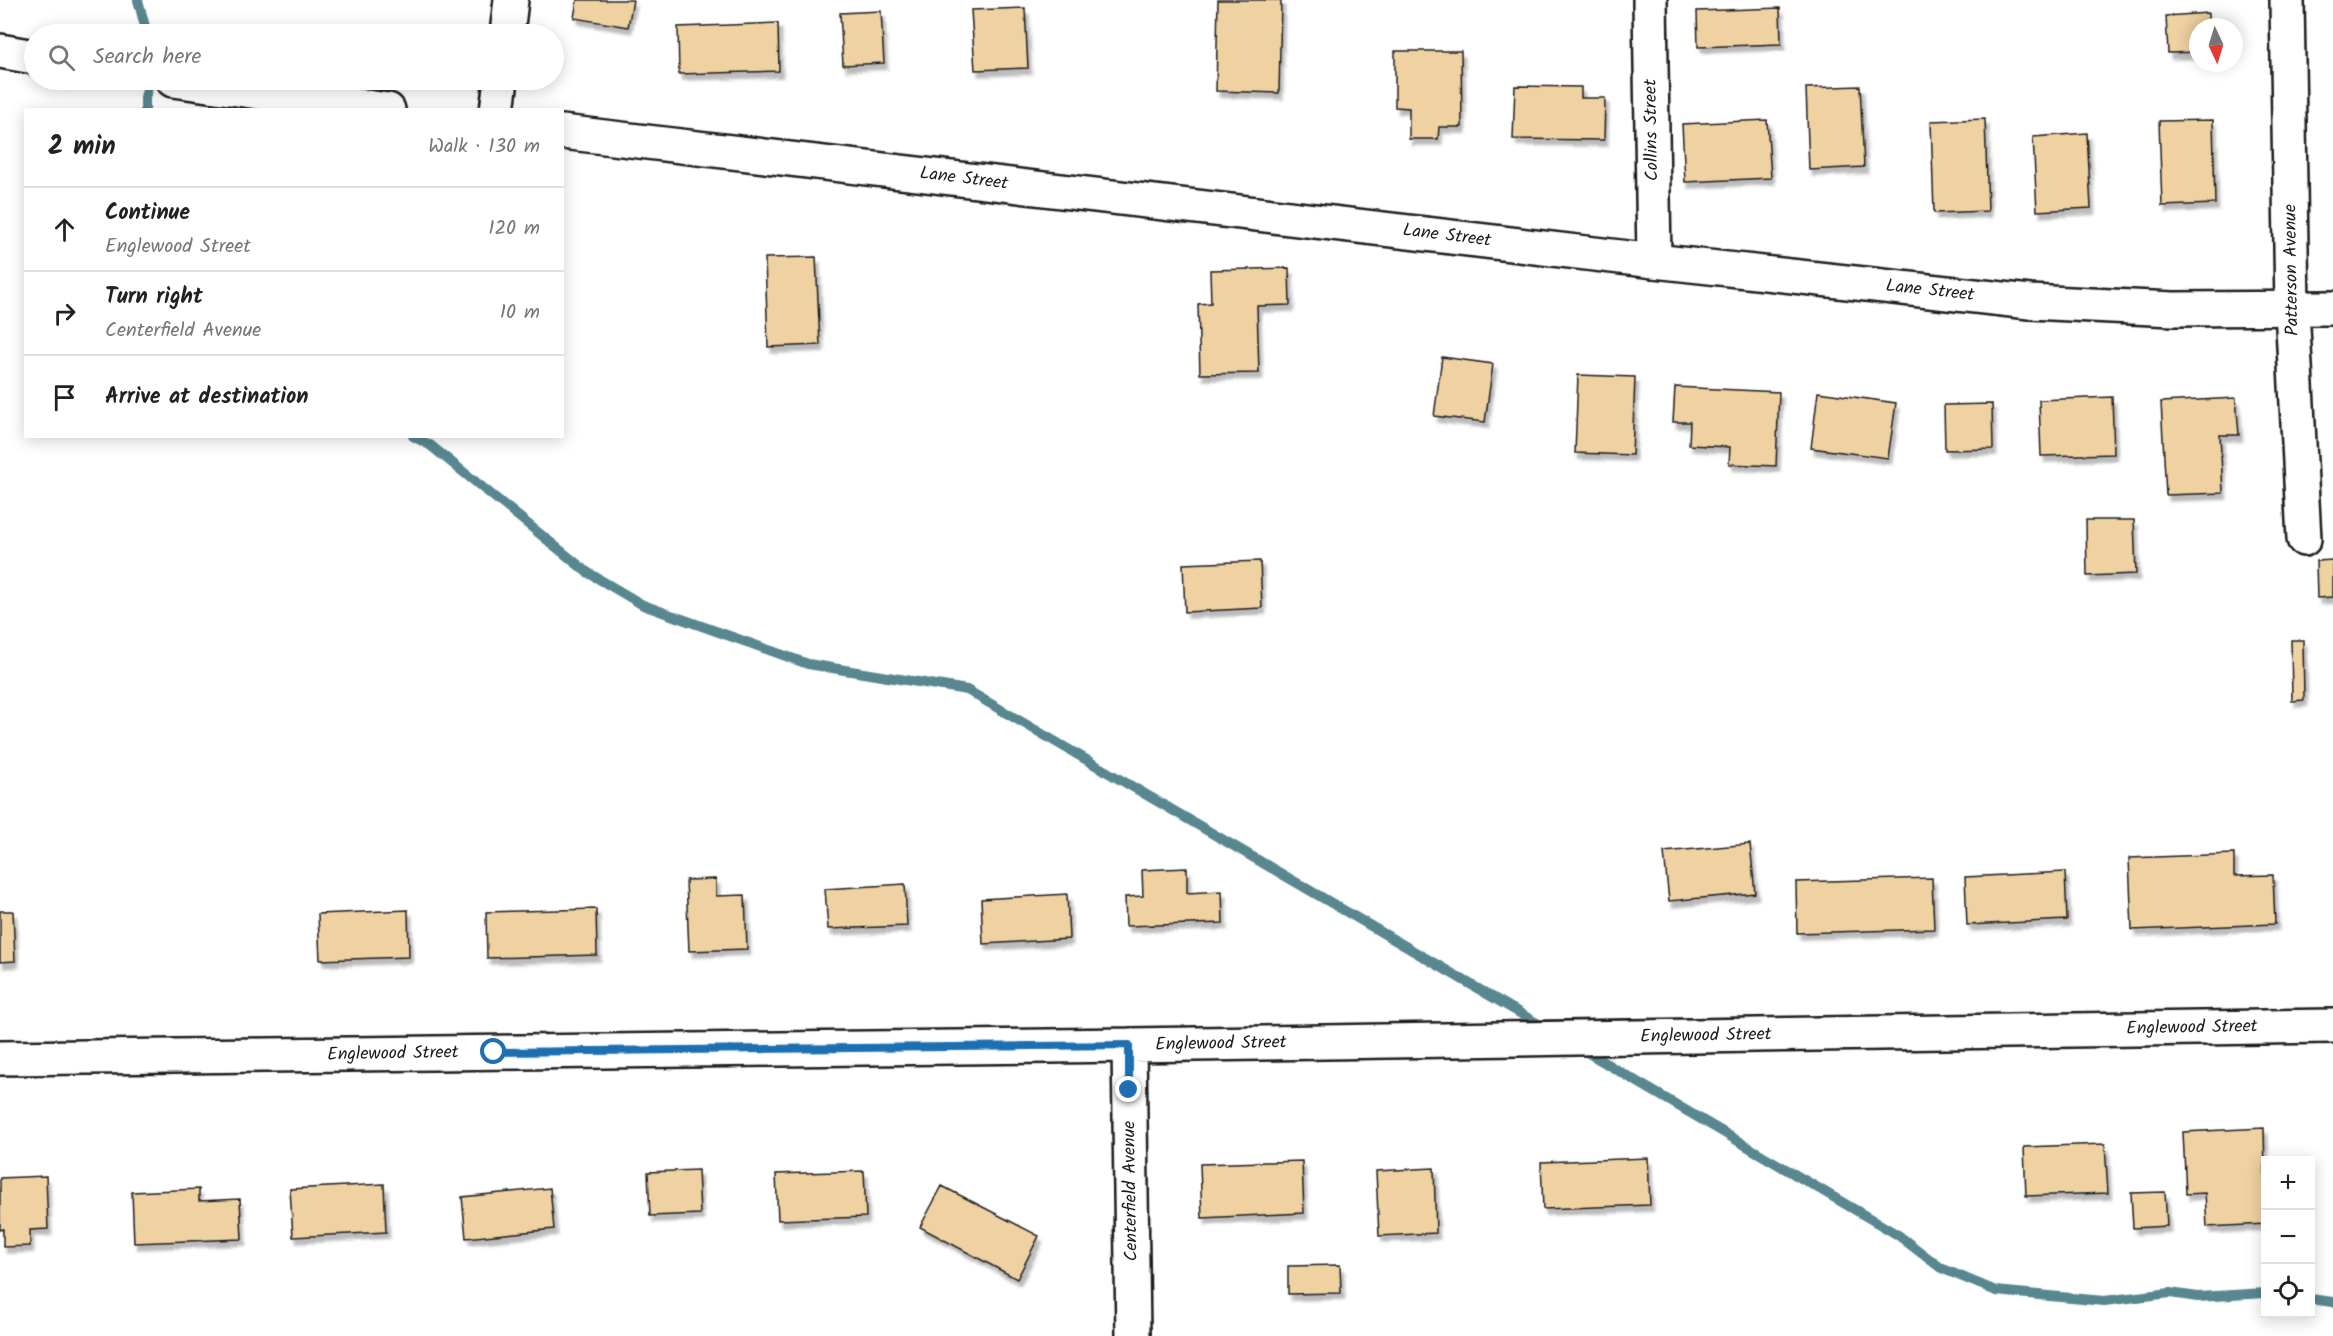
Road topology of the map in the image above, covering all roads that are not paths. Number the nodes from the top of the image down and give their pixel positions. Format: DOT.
graph roads {
  1 [pos="512,0"];
  2 [pos="1650,0"];
  3 [pos="2287,0"];
  4 [pos="508,24"];
  5 [pos="0,51"];
  6 [pos="24,55"];
  7 [pos="245,90"];
  8 [pos="500,90"];
  9 [pos="374,108"];
  10 [pos="497,108"];
  11 [pos="564,132"];
  12 [pos="1654,261"];
  13 [pos="2292,308"];
  14 [pos="2333,308"];
  15 [pos="2304,539"];
  16 [pos="2333,1026"];
  17 [pos="1129,1045"];
  18 [pos="0,1058"];
  19 [pos="1133,1336"];
  1 -- 4 [label="street"];
  2 -- 12 [label="street, Collins Street"];
  3 -- 13 [label="street, Patterson Avenue"];
  5 -- 6 [label="street"];
  7 -- 9 [label="street"];
  8 -- 10 [label="street"];
  11 -- 12 [label="street, Lane Street"];
  12 -- 13 [label="street, Lane Street"];
  13 -- 14 [label="street, Lane Street"];
  13 -- 15 [label="street, Patterson Avenue"];
  16 -- 17 [label="street, Englewood Street"];
  17 -- 18 [label="street, Englewood Street"];
  17 -- 19 [label="street, Centerfield Avenue"];
}
